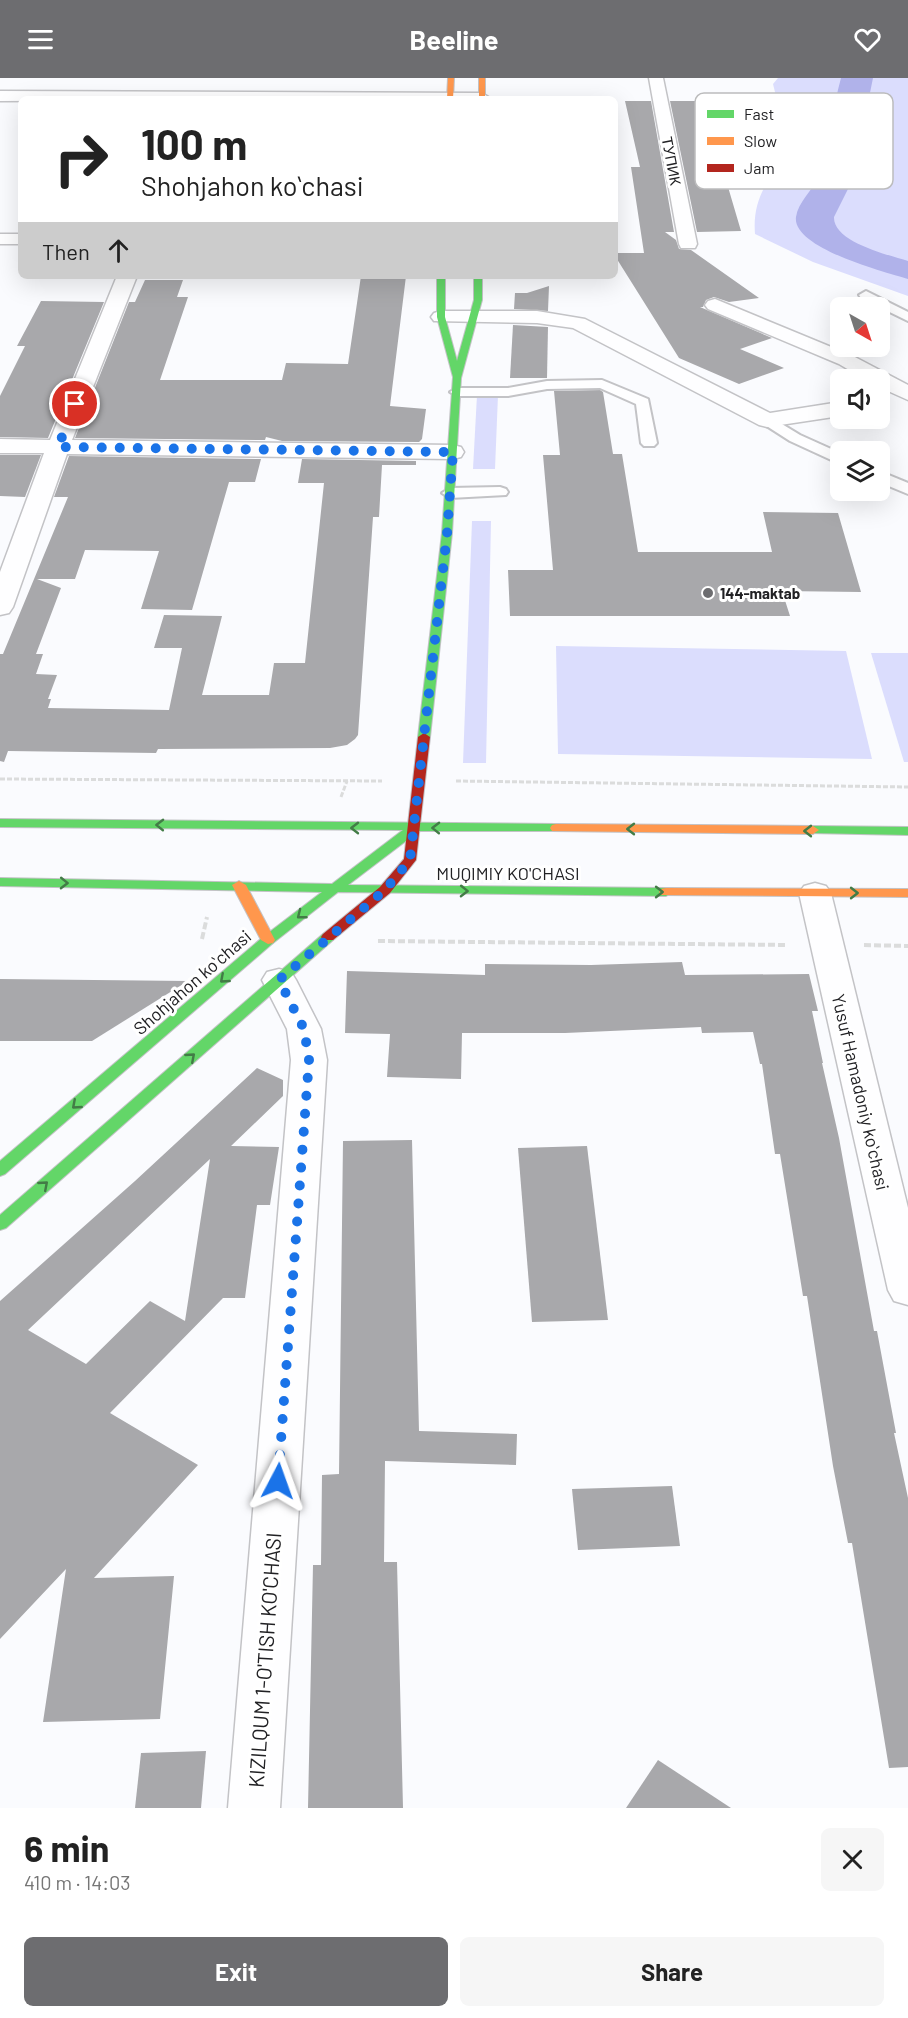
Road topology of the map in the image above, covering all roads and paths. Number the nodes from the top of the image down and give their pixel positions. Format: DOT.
graph roads {
  1 [pos="206,78"];
  2 [pos="452,78"];
  3 [pos="482,78"];
  4 [pos="656,78"];
  5 [pos="0,96"];
  6 [pos="18,96"];
  7 [pos="200,96"];
  8 [pos="450,96"];
  9 [pos="482,96"];
  10 [pos="0,239"];
  11 [pos="18,239"];
  12 [pos="688,244"];
  13 [pos="126,279"];
  14 [pos="441,279"];
  15 [pos="478,279"];
  16 [pos="866,295"];
  17 [pos="715,305"];
  18 [pos="441,317"];
  19 [pos="908,317"];
  20 [pos="473,318"];
  21 [pos="457,385"];
  22 [pos="908,394"];
  23 [pos="908,399"];
  24 [pos="890,401"];
  25 [pos="830,411"];
  26 [pos="767,420"];
  27 [pos="649,443"];
  28 [pos="0,446"];
  29 [pos="58,447"];
  30 [pos="453,452"];
  31 [pos="830,454"];
  32 [pos="890,481"];
  33 [pos="908,489"];
  34 [pos="500,492"];
  35 [pos="450,493"];
  36 [pos="0,607"];
  37 [pos="347,781"];
  38 [pos="340,801"];
  39 [pos="0,823"];
  40 [pos="414,828"];
  41 [pos="908,831"];
  42 [pos="410,860"];
  43 [pos="0,882"];
  44 [pos="239,885"];
  45 [pos="335,889"];
  46 [pos="385,890"];
  47 [pos="434,891"];
  48 [pos="815,893"];
  49 [pos="908,893"];
  50 [pos="208,911"];
  51 [pos="202,939"];
  52 [pos="268,940"];
  53 [pos="324,941"];
  54 [pos="827,945"];
  55 [pos="908,946"];
  56 [pos="279,980"];
  57 [pos="0,1170"];
  58 [pos="0,1224"];
  59 [pos="908,1290"];
  60 [pos="254,1808"];
  1 -- 7 [label="street"];
  2 -- 8 [label="main road"];
  3 -- 9 [label="main road"];
  4 -- 12 [label="street, ТУПИК"];
  5 -- 6 [label="street"];
  10 -- 11 [label="street"];
  13 -- 29 [label="street"];
  14 -- 18 [label="main road"];
  15 -- 20 [label="main road"];
  16 -- 19 [label="lane"];
  17 -- 22 [label="street"];
  18 -- 20 [label="street"];
  18 -- 21 [label="main road"];
  20 -- 21 [label="main road"];
  20 -- 26 [label="street"];
  21 -- 27 [label="lane"];
  21 -- 30 [label="main road"];
  23 -- 24 [label="street"];
  25 -- 26 [label="street"];
  26 -- 31 [label="lane"];
  28 -- 29 [label="street"];
  29 -- 30 [label="street"];
  29 -- 36 [label="street"];
  30 -- 35 [label="main road"];
  32 -- 33 [label="lane"];
  34 -- 35 [label="lane"];
  35 -- 40 [label="main road"];
  37 -- 38 [label="path"];
  40 -- 39 [label="main road, one-way"];
  41 -- 40 [label="main road, one-way"];
  40 -- 42 [label="main road"];
  40 -- 45 [label="main road, Shohjahon koʻchasi"];
  42 -- 46 [label="main road"];
  42 -- 47 [label="main road"];
  43 -- 44 [label="main road, MUQIMIY KO'CHASI, one-way"];
  44 -- 45 [label="main road, MUQIMIY KO'CHASI"];
  44 -- 52 [label="main road"];
  45 -- 46 [label="main road, MUQIMIY KO'CHASI"];
  45 -- 52 [label="main road, Shohjahon koʻchasi, one-way"];
  46 -- 47 [label="main road, MUQIMIY KO'CHASI"];
  46 -- 53 [label="main road"];
  47 -- 48 [label="main road, MUQIMIY KO'CHASI, one-way"];
  48 -- 49 [label="main road, MUQIMIY KO'CHASI, one-way"];
  48 -- 54 [label="street, Yusuf Hamadoniy koʻchasi"];
  50 -- 51 [label="path"];
  52 -- 57 [label="main road, Shohjahon koʻchasi, one-way"];
  53 -- 54 [label="path"];
  53 -- 56 [label="main road"];
  54 -- 55 [label="path"];
  54 -- 59 [label="street, Yusuf Hamadoniy koʻchasi"];
  58 -- 56 [label="main road, one-way"];
  56 -- 60 [label="street, KIZILQUM 1-O'TISH KO'CHASI"];
}
